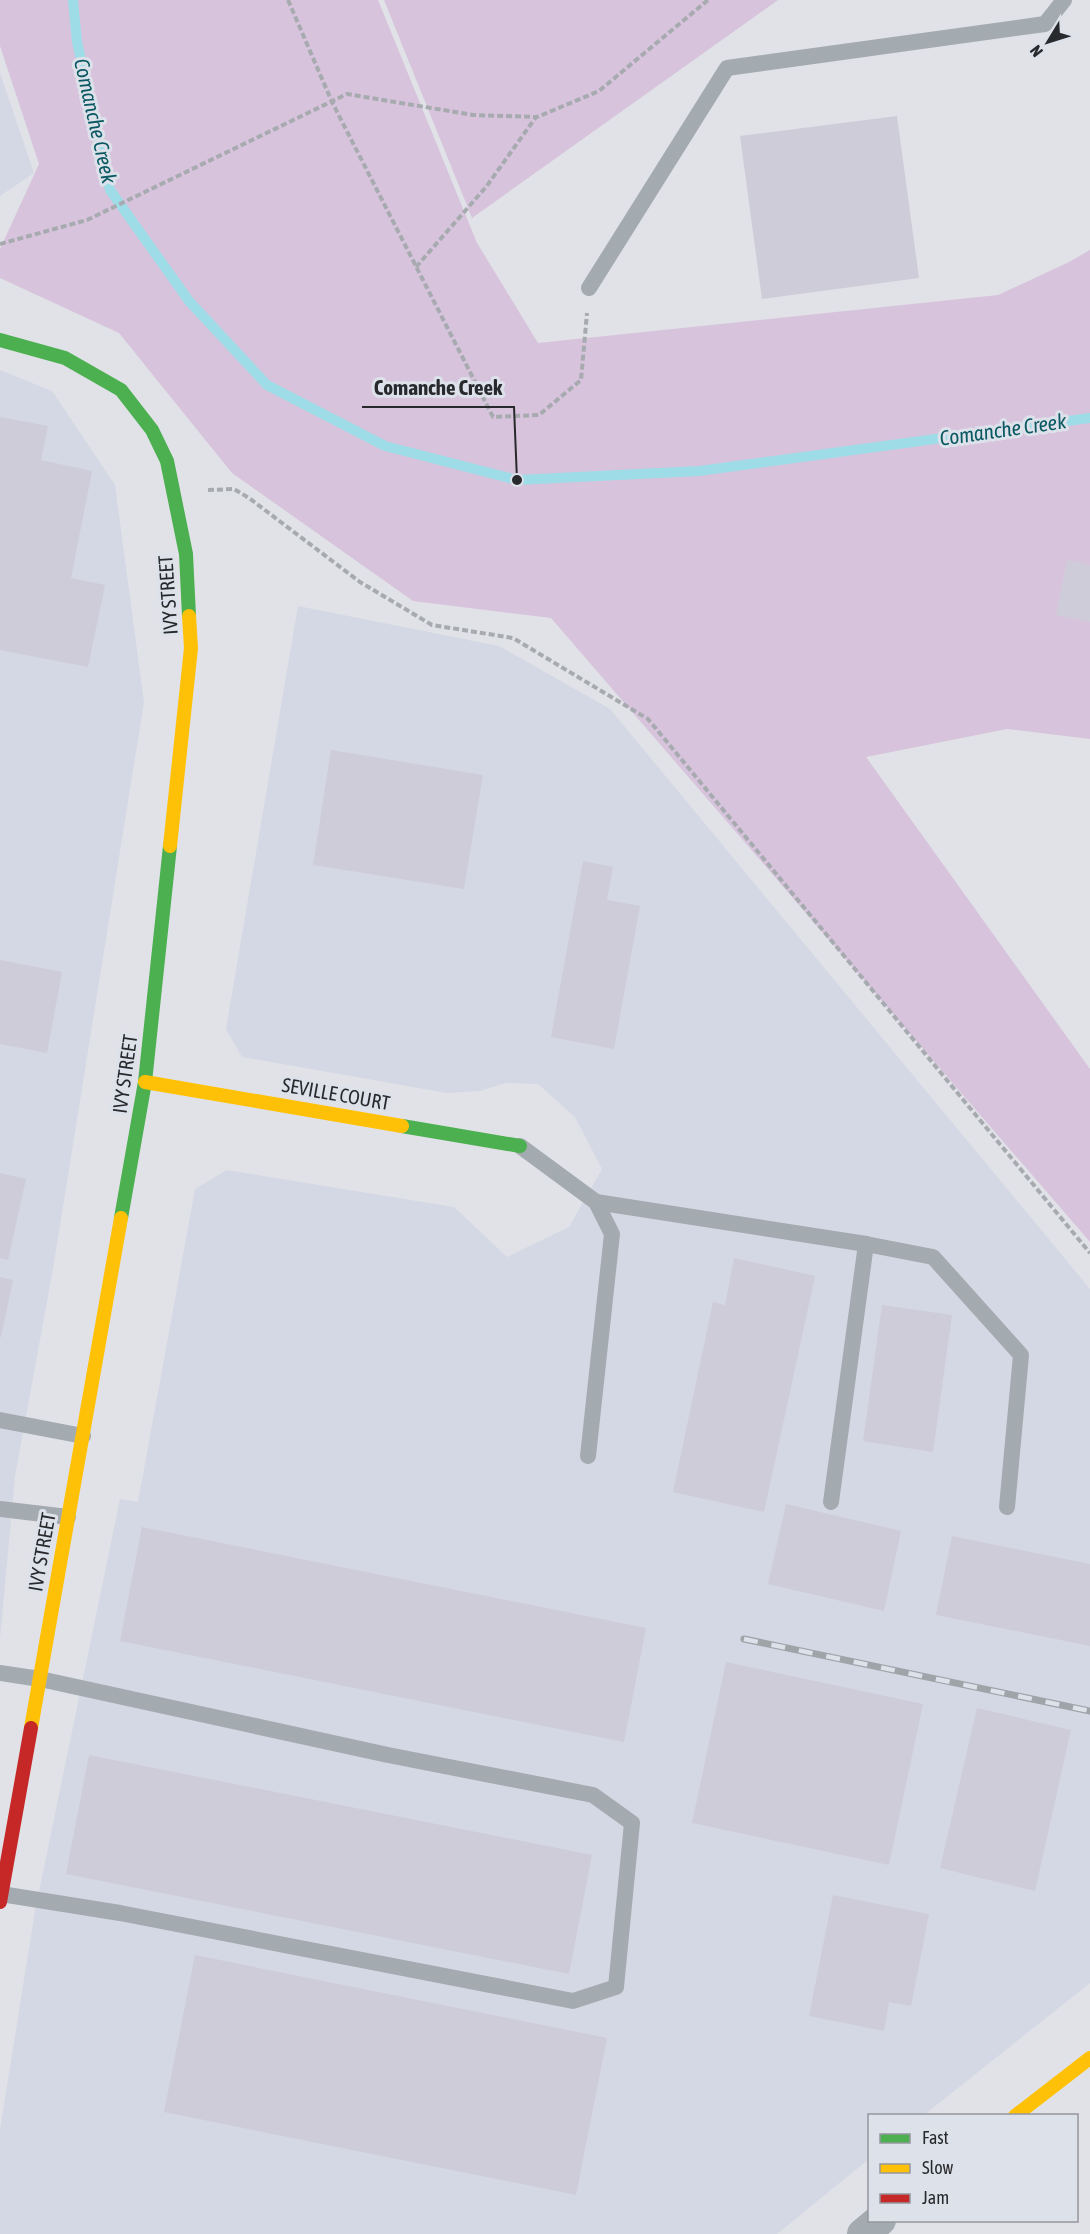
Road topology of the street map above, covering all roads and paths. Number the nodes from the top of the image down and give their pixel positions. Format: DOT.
graph roads {
  1 [pos="288,0"];
  2 [pos="708,0"];
  3 [pos="1064,0"];
  4 [pos="332,102"];
  5 [pos="537,117"];
  6 [pos="0,244"];
  7 [pos="416,267"];
  8 [pos="589,288"];
  9 [pos="0,340"];
  10 [pos="174,497"];
  11 [pos="145,1082"];
  12 [pos="520,1146"];
  13 [pos="596,1202"];
  14 [pos="866,1244"];
  15 [pos="1090,1252"];
  16 [pos="0,1420"];
  17 [pos="83,1436"];
  18 [pos="588,1456"];
  19 [pos="831,1502"];
  20 [pos="1007,1507"];
  21 [pos="0,1509"];
  22 [pos="68,1517"];
  23 [pos="0,1673"];
  24 [pos="40,1679"];
  25 [pos="1,1890"];
  26 [pos="1090,2058"];
  27 [pos="1016,2114"];
  28 [pos="878,2222"];
  29 [pos="863,2234"];
  1 -- 4 [label="path"];
  2 -- 5 [label="path"];
  3 -- 8 [label="lane"];
  4 -- 5 [label="path"];
  4 -- 6 [label="path"];
  4 -- 7 [label="path"];
  5 -- 7 [label="path"];
  7 -- 8 [label="path"];
  9 -- 10 [label="street, IVY STREET"];
  10 -- 11 [label="street, IVY STREET"];
  10 -- 15 [label="path"];
  11 -- 12 [label="street, SEVILLE COURT"];
  11 -- 17 [label="street, IVY STREET"];
  12 -- 13 [label="lane"];
  13 -- 14 [label="lane"];
  13 -- 18 [label="lane"];
  14 -- 19 [label="lane"];
  14 -- 20 [label="lane"];
  16 -- 17 [label="lane"];
  17 -- 22 [label="street, IVY STREET"];
  21 -- 22 [label="lane"];
  22 -- 24 [label="street, IVY STREET"];
  23 -- 24 [label="lane"];
  24 -- 25 [label="street, IVY STREET"];
  24 -- 25 [label="lane"];
  26 -- 27 [label="street"];
  28 -- 29 [label="street"];
}
